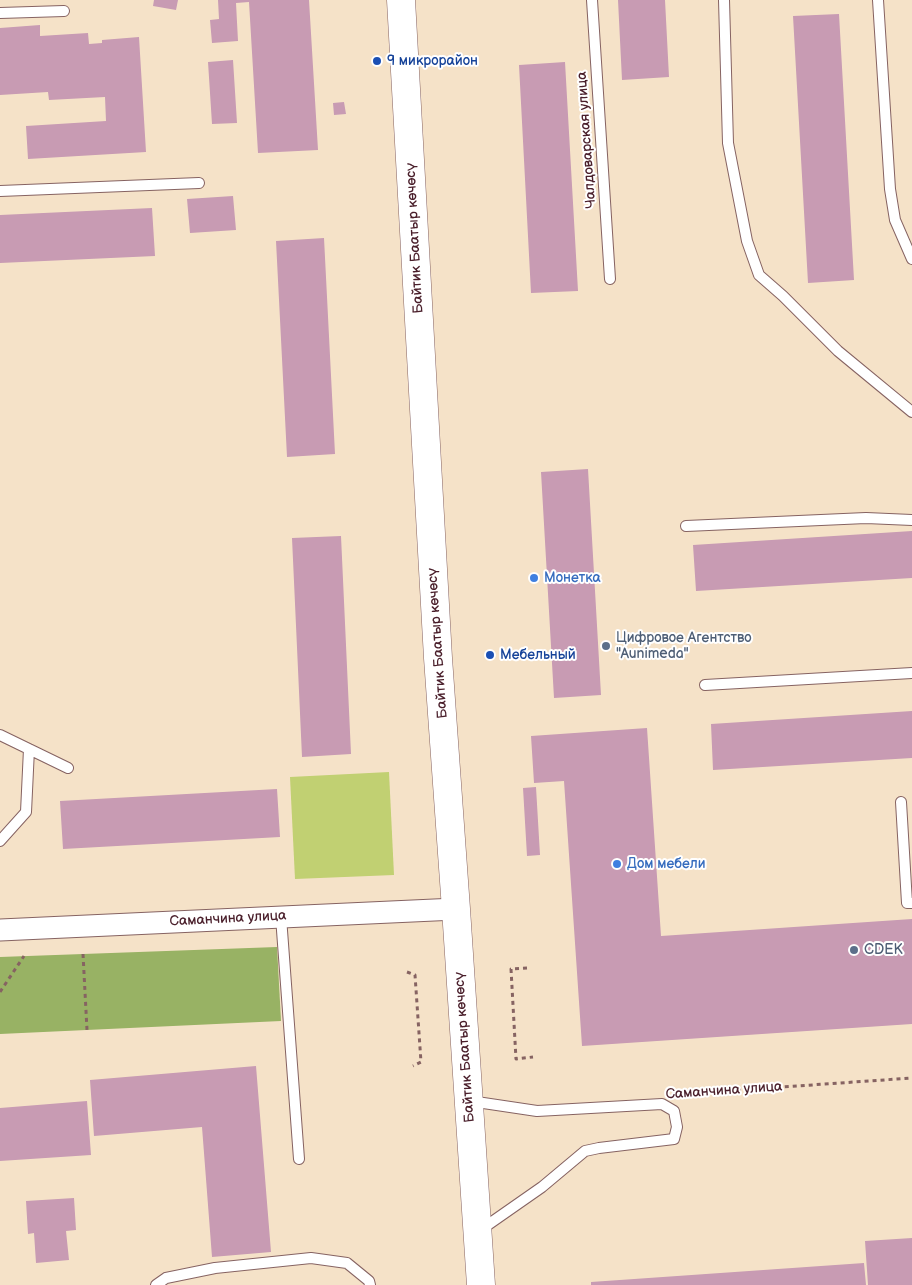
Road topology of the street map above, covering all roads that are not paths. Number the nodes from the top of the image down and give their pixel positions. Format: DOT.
graph roads {
  1 [pos="401,0"];
  2 [pos="592,0"];
  3 [pos="724,0"];
  4 [pos="878,0"];
  5 [pos="64,11"];
  6 [pos="0,13"];
  7 [pos="199,183"];
  8 [pos="0,191"];
  9 [pos="912,259"];
  10 [pos="610,279"];
  11 [pos="912,412"];
  12 [pos="912,520"];
  13 [pos="686,526"];
  14 [pos="912,673"];
  15 [pos="705,685"];
  16 [pos="0,735"];
  17 [pos="29,749"];
  18 [pos="68,768"];
  19 [pos="901,802"];
  20 [pos="0,841"];
  21 [pos="912,903"];
  22 [pos="456,909"];
  23 [pos="281,916"];
  24 [pos="0,930"];
  25 [pos="469,1101"];
  26 [pos="299,1159"];
  27 [pos="477,1232"];
  28 [pos="156,1285"];
  29 [pos="370,1285"];
  30 [pos="481,1285"];
  1 -- 22 [label="main road, Байтик Баатыр көчөсү"];
  2 -- 10 [label="lane, Чалдоварская улица"];
  3 -- 11 [label="lane"];
  4 -- 9 [label="lane"];
  5 -- 6 [label="lane"];
  7 -- 8 [label="lane"];
  12 -- 13 [label="lane"];
  14 -- 15 [label="lane"];
  16 -- 17 [label="lane"];
  17 -- 18 [label="lane"];
  17 -- 20 [label="lane"];
  19 -- 21 [label="lane"];
  22 -- 23 [label="street, Саманчина улица"];
  22 -- 25 [label="main road, Байтик Баатыр көчөсү"];
  23 -- 24 [label="street, Саманчина улица"];
  23 -- 26 [label="lane"];
  25 -- 27 [label="main road, Байтик Баатыр көчөсү"];
  25 -- 27 [label="lane"];
  27 -- 30 [label="main road, Байтик Баатыр көчөсү"];
  28 -- 29 [label="lane"];
}
